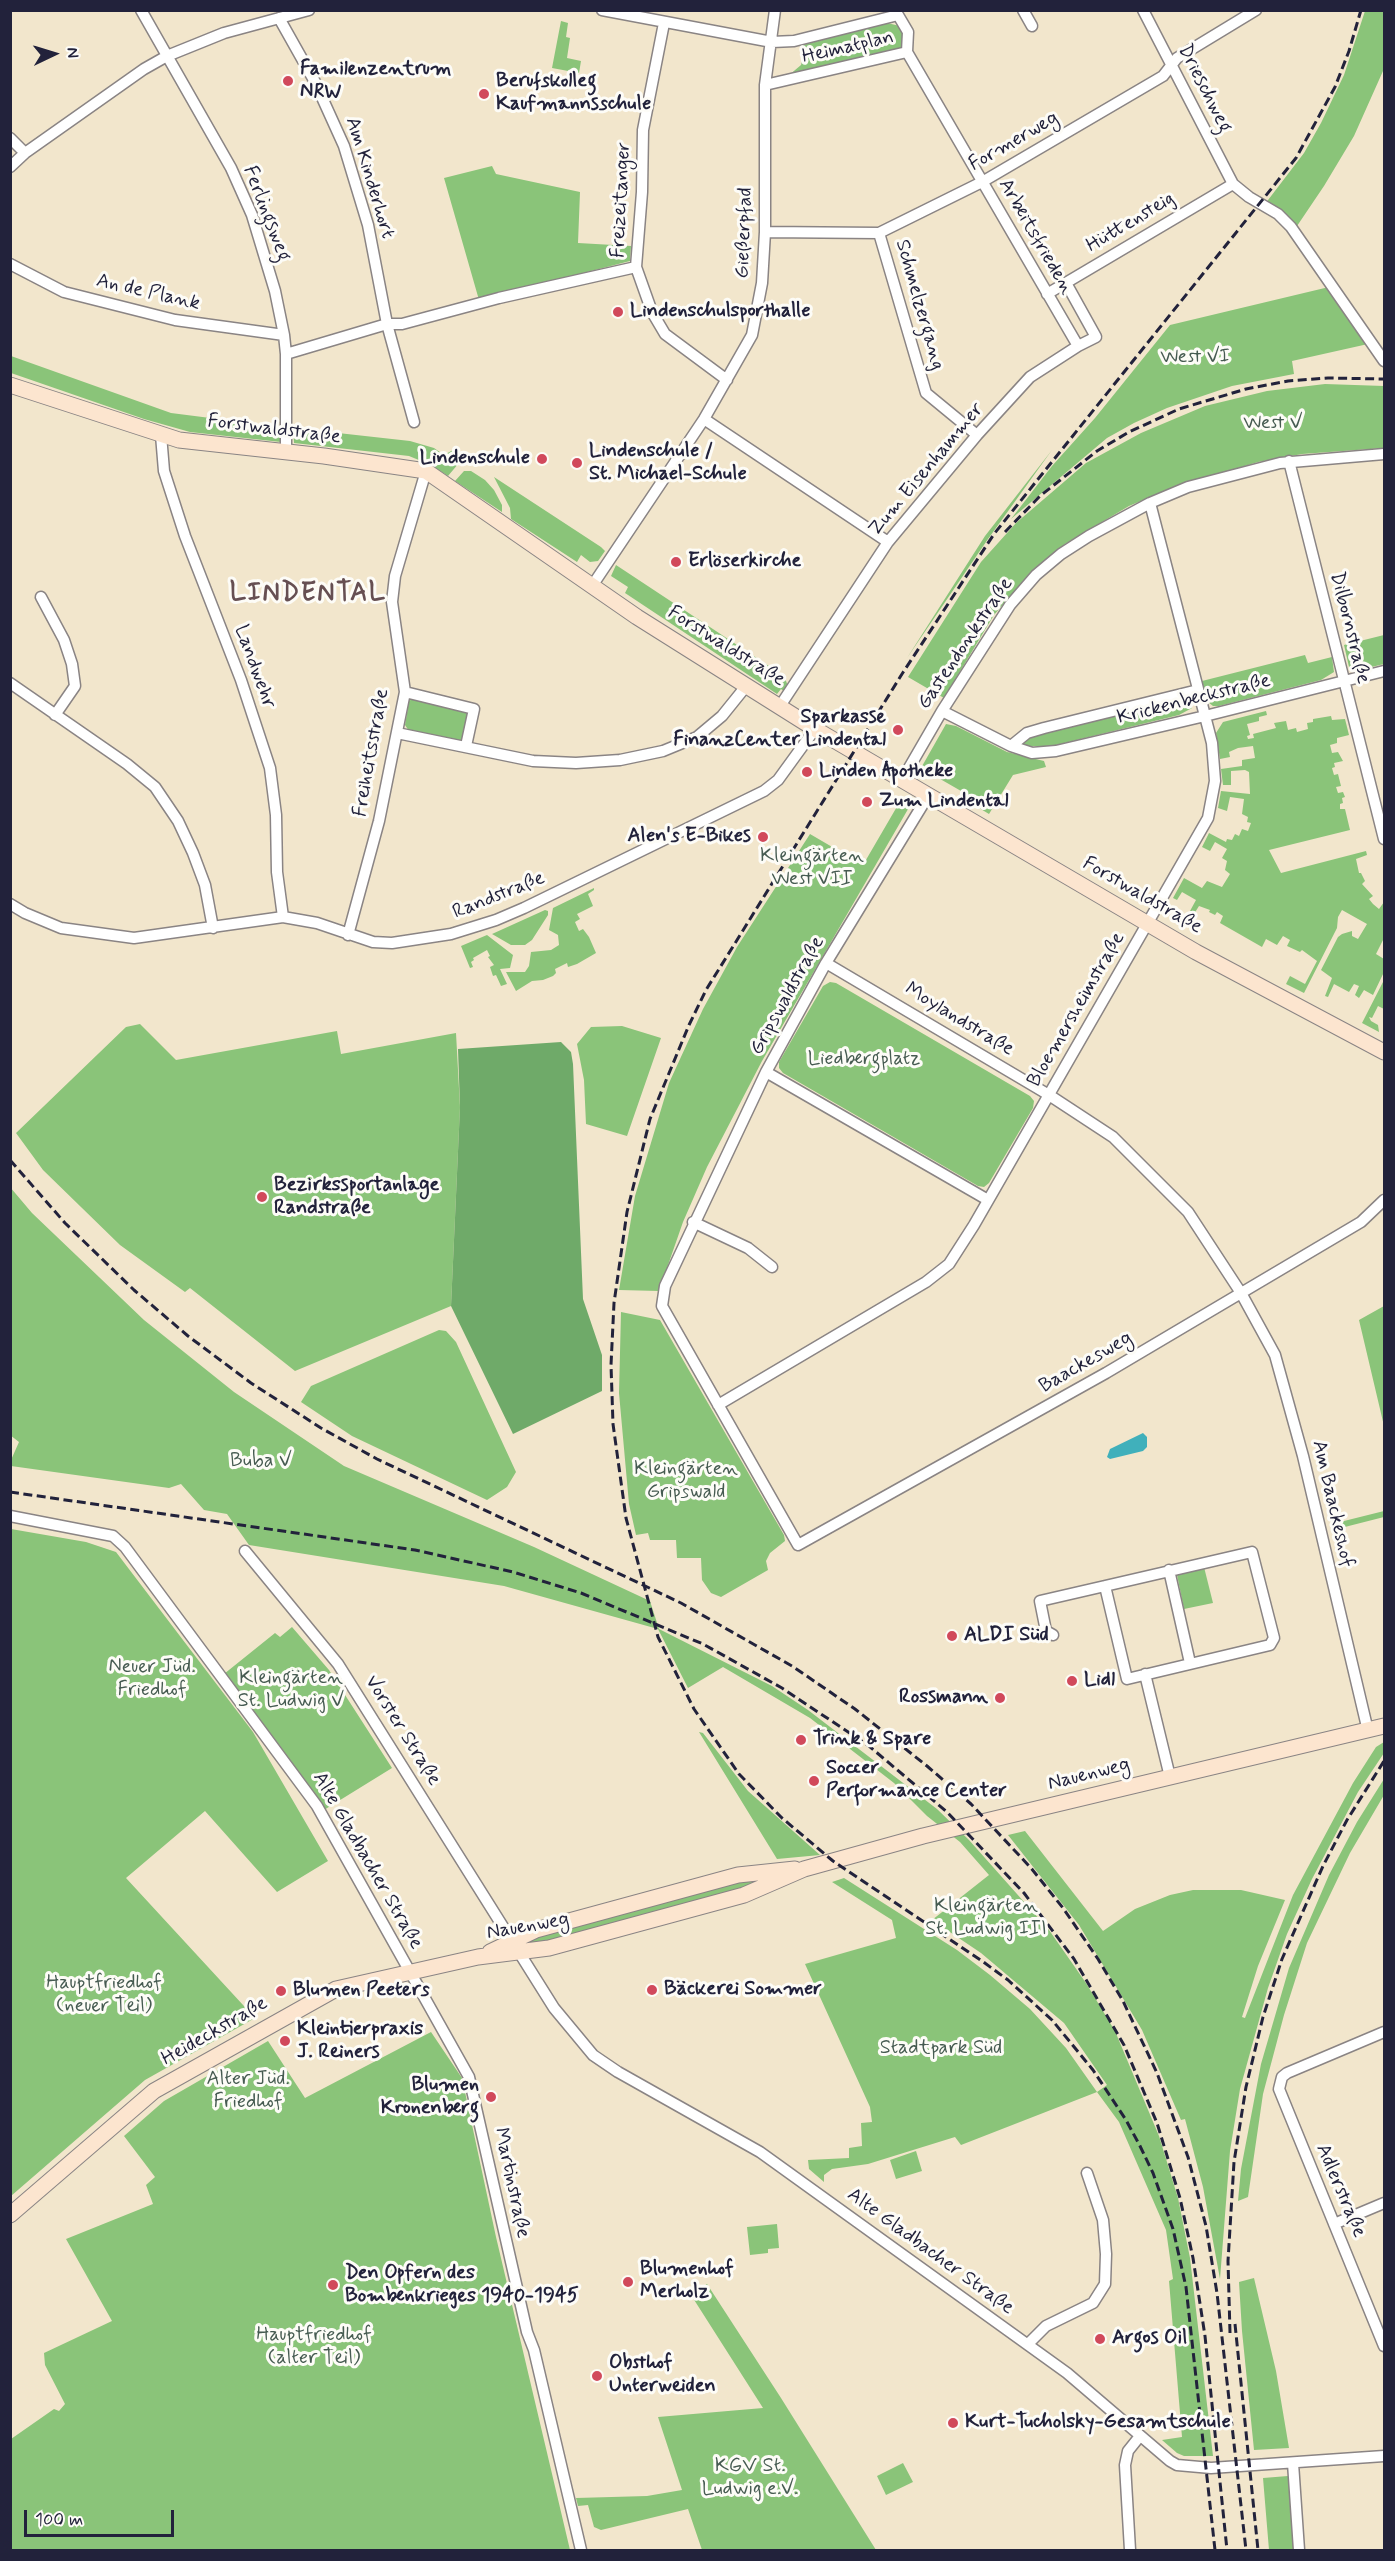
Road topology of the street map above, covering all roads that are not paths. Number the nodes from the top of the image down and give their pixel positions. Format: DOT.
graph roads {
  1 [pos="141,10"];
  2 [pos="309,10"];
  3 [pos="602,10"];
  4 [pos="775,10"];
  5 [pos="1023,10"];
  6 [pos="1143,10"];
  7 [pos="1256,10"];
  8 [pos="279,18"];
  9 [pos="664,22"];
  10 [pos="1032,26"];
  11 [pos="772,42"];
  12 [pos="907,52"];
  13 [pos="167,56"];
  14 [pos="1171,65"];
  15 [pos="765,85"];
  16 [pos="10,138"];
  17 [pos="25,153"];
  18 [pos="10,167"];
  19 [pos="982,182"];
  20 [pos="1233,184"];
  21 [pos="765,232"];
  22 [pos="879,234"];
  23 [pos="10,264"];
  24 [pos="636,267"];
  25 [pos="1066,283"];
  26 [pos="1047,294"];
  27 [pos="387,324"];
  28 [pos="284,335"];
  29 [pos="1078,346"];
  30 [pos="286,354"];
  31 [pos="1384,361"];
  32 [pos="728,380"];
  33 [pos="10,385"];
  34 [pos="704,419"];
  35 [pos="414,422"];
  36 [pos="161,435"];
  37 [pos="977,435"];
  38 [pos="286,451"];
  39 [pos="1384,454"];
  40 [pos="1288,461"];
  41 [pos="426,471"];
  42 [pos="1150,504"];
  43 [pos="888,542"];
  44 [pos="592,586"];
  45 [pos="41,597"];
  46 [pos="1384,671"];
  47 [pos="1344,681"];
  48 [pos="10,683"];
  49 [pos="747,685"];
  50 [pos="1198,690"];
  51 [pos="405,692"];
  52 [pos="780,706"];
  53 [pos="942,711"];
  54 [pos="55,715"];
  55 [pos="1205,716"];
  56 [pos="815,729"];
  57 [pos="397,733"];
  58 [pos="466,746"];
  59 [pos="1011,746"];
  60 [pos="902,780"];
  61 [pos="928,796"];
  62 [pos="1384,839"];
  63 [pos="10,904"];
  64 [pos="283,917"];
  65 [pos="1149,924"];
  66 [pos="213,928"];
  67 [pos="348,935"];
  68 [pos="826,963"];
  69 [pos="1384,1052"];
  70 [pos="766,1072"];
  71 [pos="1049,1095"];
  72 [pos="988,1200"];
  73 [pos="1384,1200"];
  74 [pos="693,1222"];
  75 [pos="772,1267"];
  76 [pos="1241,1293"];
  77 [pos="718,1405"];
  78 [pos="10,1516"];
  79 [pos="798,1545"];
  80 [pos="245,1551"];
  81 [pos="1169,1570"];
  82 [pos="1105,1586"];
  83 [pos="1053,1635"];
  84 [pos="1190,1663"];
  85 [pos="1145,1674"];
  86 [pos="1384,1726"];
  87 [pos="1368,1731"];
  88 [pos="1170,1777"];
  89 [pos="517,1946"];
  90 [pos="478,1957"];
  91 [pos="412,1974"];
  92 [pos="1384,2032"];
  93 [pos="1087,2173"];
  94 [pos="1384,2203"];
  95 [pos="10,2215"];
  96 [pos="1334,2224"];
  97 [pos="1028,2344"];
  98 [pos="1384,2346"];
  99 [pos="1140,2436"];
  100 [pos="1384,2456"];
  101 [pos="1293,2463"];
  102 [pos="581,2550"];
  103 [pos="1130,2550"];
  104 [pos="1299,2550"];
  1 -- 13 [label="street, Ferlingsweg"];
  2 -- 8 [label="street"];
  3 -- 9 [label="street"];
  4 -- 11 [label="street"];
  5 -- 10 [label="street"];
  6 -- 14 [label="street, Drieschweg"];
  7 -- 14 [label="street, Formerweg"];
  8 -- 13 [label="street"];
  8 -- 27 [label="street, Am Kinderhort"];
  9 -- 11 [label="street"];
  9 -- 24 [label="street, Freizeitanger"];
  11 -- 12 [label="street, Heimatplan"];
  11 -- 15 [label="street, Heimatplan"];
  12 -- 15 [label="street, Heimatplan"];
  12 -- 19 [label="street, Arbeitsfrieden"];
  13 -- 17 [label="street"];
  13 -- 28 [label="street, Ferlingsweg"];
  14 -- 19 [label="street, Formerweg"];
  14 -- 20 [label="street, Drieschweg"];
  15 -- 21 [label="street, Gießerpfad"];
  16 -- 17 [label="street"];
  17 -- 18 [label="street"];
  19 -- 22 [label="street, Formerweg"];
  19 -- 26 [label="street, Arbeitsfrieden"];
  20 -- 25 [label="street, Hüttensteig"];
  20 -- 31 [label="street"];
  21 -- 22 [label="street, Formerweg"];
  21 -- 32 [label="street, Gießerpfad"];
  22 -- 37 [label="street, Schmelzergang"];
  23 -- 28 [label="street, An de Plank"];
  24 -- 27 [label="street"];
  24 -- 32 [label="street, Freizeitanger"];
  25 -- 26 [label="street, Hüttensteig"];
  25 -- 29 [label="street, Zum Eisenhammer"];
  26 -- 29 [label="street, Arbeitsfrieden"];
  27 -- 30 [label="street"];
  27 -- 35 [label="street, Am Kinderhort"];
  28 -- 30 [label="street, Ferlingsweg"];
  29 -- 37 [label="street, Zum Eisenhammer"];
  30 -- 38 [label="street, Ferlingsweg"];
  32 -- 34 [label="street, Gießerpfad"];
  33 -- 36 [label="street, Forstwaldstraße"];
  34 -- 43 [label="street"];
  34 -- 44 [label="street, Gießerpfad"];
  36 -- 38 [label="street, Forstwaldstraße"];
  36 -- 64 [label="street, Landwehr"];
  37 -- 43 [label="street, Zum Eisenhammer"];
  38 -- 41 [label="street, Forstwaldstraße"];
  39 -- 40 [label="street, Gastendonkstraße"];
  40 -- 42 [label="street, Gastendonkstraße"];
  40 -- 47 [label="street, Dilbornstraße"];
  41 -- 44 [label="street, Forstwaldstraße"];
  41 -- 51 [label="street, Freiheitsstraße"];
  42 -- 50 [label="street, Bloemersheimstraße"];
  42 -- 53 [label="street, Gastendonkstraße"];
  43 -- 52 [label="street, Zum Eisenhammer"];
  44 -- 49 [label="street, Forstwaldstraße"];
  45 -- 54 [label="street"];
  46 -- 47 [label="street, Krickenbeckstraße"];
  47 -- 55 [label="street, Krickenbeckstraße"];
  47 -- 62 [label="street, Dilbornstraße"];
  48 -- 54 [label="street"];
  49 -- 52 [label="street, Forstwaldstraße"];
  49 -- 58 [label="street"];
  50 -- 55 [label="street, Bloemersheimstraße"];
  50 -- 59 [label="street, Krickenbeckstraße"];
  51 -- 57 [label="street, Freiheitsstraße"];
  51 -- 58 [label="street"];
  52 -- 56 [label="street, Forstwaldstraße"];
  53 -- 59 [label="street, Krickenbeckstraße"];
  53 -- 60 [label="street, Gastendonkstraße"];
  54 -- 66 [label="street"];
  55 -- 59 [label="street, Krickenbeckstraße"];
  55 -- 65 [label="street, Bloemersheimstraße"];
  56 -- 60 [label="street, Forstwaldstraße"];
  56 -- 67 [label="street, Randstraße"];
  57 -- 58 [label="street"];
  57 -- 67 [label="street, Freiheitsstraße"];
  60 -- 61 [label="street, Forstwaldstraße"];
  61 -- 65 [label="street, Forstwaldstraße"];
  61 -- 68 [label="street, Gripswaldstraße"];
  63 -- 66 [label="street, Randstraße"];
  64 -- 66 [label="street, Randstraße"];
  64 -- 67 [label="street, Randstraße"];
  65 -- 69 [label="street, Forstwaldstraße"];
  65 -- 71 [label="street, Bloemersheimstraße"];
  68 -- 70 [label="street, Gripswaldstraße"];
  68 -- 71 [label="street, Moylandstraße"];
  70 -- 72 [label="street"];
  70 -- 74 [label="street, Gripswaldstraße"];
  71 -- 72 [label="street, Bloemersheimstraße"];
  71 -- 76 [label="street, Moylandstraße"];
  72 -- 77 [label="street, Bloemersheimstraße"];
  73 -- 76 [label="street, Baackesweg"];
  74 -- 75 [label="street"];
  74 -- 77 [label="street, Gripswaldstraße"];
  76 -- 79 [label="street, Baackesweg"];
  76 -- 87 [label="street, Am Baackeshof"];
  77 -- 79 [label="street, Gripswaldstraße"];
  78 -- 91 [label="street, Alte Gladbacher Straße"];
  80 -- 89 [label="street, Vorster Straße"];
  81 -- 82 [label="street"];
  81 -- 84 [label="street"];
  81 -- 84 [label="street"];
  82 -- 83 [label="street"];
  82 -- 85 [label="street"];
  84 -- 85 [label="street"];
  85 -- 88 [label="street"];
  86 -- 87 [label="street, Nauenweg"];
  87 -- 88 [label="street, Nauenweg"];
  88 -- 89 [label="street, Nauenweg"];
  89 -- 90 [label="street, Nauenweg"];
  89 -- 97 [label="street, Alte Gladbacher Straße"];
  90 -- 91 [label="street, Heideckstraße"];
  91 -- 95 [label="street, Heideckstraße"];
  91 -- 102 [label="street, Martinstraße"];
  92 -- 96 [label="street, Adlerstraße"];
  93 -- 97 [label="street"];
  94 -- 96 [label="street"];
  96 -- 98 [label="street, Adlerstraße"];
  97 -- 99 [label="street, Alte Gladbacher Straße"];
  99 -- 101 [label="street, Alte Gladbacher Straße"];
  99 -- 103 [label="street"];
  100 -- 101 [label="street, Alte Gladbacher Straße"];
  101 -- 104 [label="street"];
}
